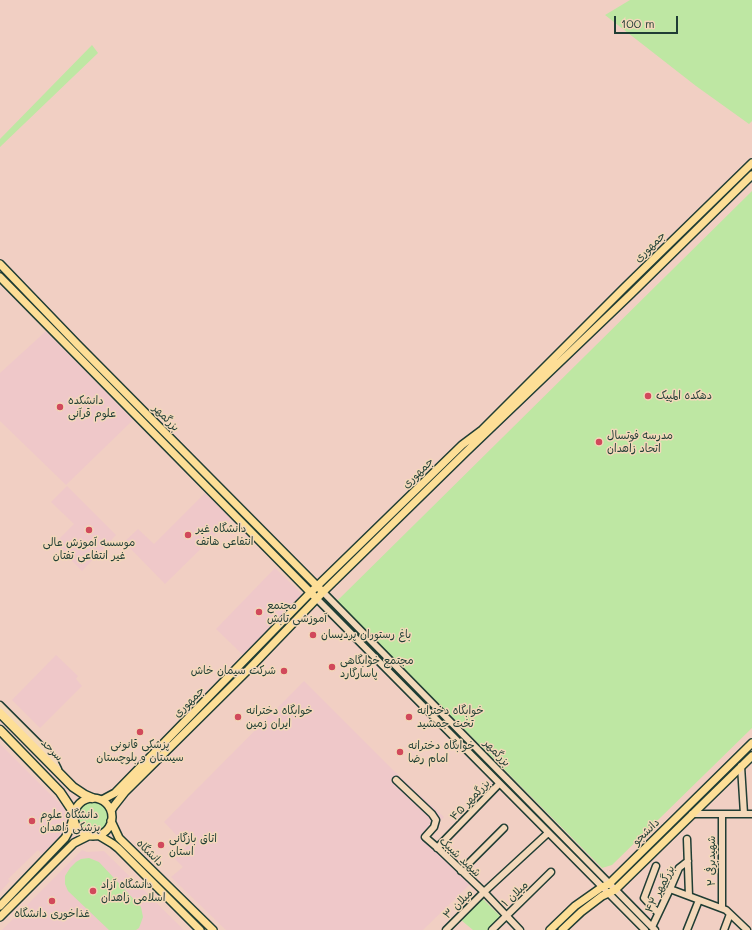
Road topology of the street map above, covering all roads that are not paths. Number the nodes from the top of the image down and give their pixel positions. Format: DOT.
graph roads {
  1 [pos="752,163"];
  2 [pos="752,175"];
  3 [pos="0,264"];
  4 [pos="0,277"];
  5 [pos="625,287"];
  6 [pos="631,294"];
  7 [pos="465,448"];
  8 [pos="250,518"];
  9 [pos="244,525"];
  10 [pos="321,589"];
  11 [pos="311,592"];
  12 [pos="317,599"];
  13 [pos="242,664"];
  14 [pos="248,670"];
  15 [pos="430,701"];
  16 [pos="0,705"];
  17 [pos="424,707"];
  18 [pos="0,713"];
  19 [pos="0,730"];
  20 [pos="752,744"];
  21 [pos="752,756"];
  22 [pos="741,766"];
  23 [pos="61,774"];
  24 [pos="502,774"];
  25 [pos="396,780"];
  26 [pos="498,782"];
  27 [pos="92,798"];
  28 [pos="102,800"];
  29 [pos="111,811"];
  30 [pos="692,814"];
  31 [pos="722,814"];
  32 [pos="744,814"];
  33 [pos="752,814"];
  34 [pos="74,815"];
  35 [pos="111,821"];
  36 [pos="504,828"];
  37 [pos="548,833"];
  38 [pos="98,835"];
  39 [pos="88,836"];
  40 [pos="687,839"];
  41 [pos="437,848"];
  42 [pos="688,861"];
  43 [pos="656,866"];
  44 [pos="461,871"];
  45 [pos="551,872"];
  46 [pos="605,885"];
  47 [pos="670,889"];
  48 [pos="484,892"];
  49 [pos="612,892"];
  50 [pos="689,896"];
  51 [pos="699,900"];
  52 [pos="0,906"];
  53 [pos="722,908"];
  54 [pos="658,914"];
  55 [pos="730,914"];
  56 [pos="506,916"];
  57 [pos="0,917"];
  58 [pos="654,928"];
  59 [pos="200,930"];
  60 [pos="213,930"];
  61 [pos="446,930"];
  62 [pos="492,930"];
  63 [pos="520,930"];
  64 [pos="550,930"];
  65 [pos="562,930"];
  66 [pos="644,930"];
  67 [pos="687,930"];
  68 [pos="724,930"];
  69 [pos="747,930"];
  1 -- 5 [label="main road, جمهوری"];
  2 -- 6 [label="main road, جمهوری"];
  3 -- 8 [label="main road, بزرگمهر"];
  4 -- 9 [label="main road, بزرگمهر"];
  5 -- 6 [label="main road"];
  5 -- 7 [label="main road, جمهوری"];
  6 -- 7 [label="main road, جمهوری"];
  7 -- 10 [label="main road, جمهوری"];
  8 -- 9 [label="main road"];
  8 -- 10 [label="main road, بزرگمهر"];
  9 -- 11 [label="main road, بزرگمهر"];
  10 -- 11 [label="main road, جمهوری"];
  10 -- 12 [label="main road, جمهوری"];
  10 -- 15 [label="street, بزرگمهر"];
  11 -- 12 [label="main road, بزرگمهر"];
  11 -- 13 [label="main road, جمهوری"];
  12 -- 14 [label="main road, جمهوری"];
  12 -- 17 [label="street, بزرگمهر"];
  13 -- 14 [label="main road"];
  13 -- 28 [label="main road, جمهوری"];
  14 -- 29 [label="main road, جمهوری"];
  15 -- 17 [label="street"];
  15 -- 24 [label="street, بزرگمهر"];
  16 -- 23 [label="street"];
  17 -- 26 [label="street, بزرگمهر"];
  18 -- 23 [label="highway, سرحد"];
  19 -- 34 [label="highway"];
  20 -- 46 [label="main road, دانشجو"];
  21 -- 22 [label="main road, دانشجو"];
  22 -- 30 [label="main road, دانشجو"];
  22 -- 32 [label="street"];
  23 -- 27 [label="highway, سرحد"];
  24 -- 26 [label="street, بزرگمهر ۴۵"];
  24 -- 46 [label="street, بزرگمهر"];
  25 -- 41 [label="street, شهید شیبک"];
  26 -- 37 [label="street, بزرگمهر"];
  26 -- 41 [label="street, بزرگمهر ۴۵"];
  27 -- 28 [label="main road"];
  27 -- 34 [label="main road"];
  28 -- 29 [label="main road"];
  29 -- 35 [label="main road"];
  30 -- 31 [label="street"];
  30 -- 49 [label="main road, دانشجو"];
  31 -- 32 [label="street"];
  31 -- 53 [label="street, شهیدبرفی ۲"];
  32 -- 33 [label="street"];
  34 -- 39 [label="main road"];
  34 -- 52 [label="main road"];
  35 -- 38 [label="main road"];
  35 -- 60 [label="main road, دانشگاه"];
  36 -- 44 [label="street"];
  37 -- 46 [label="street, بزرگمهر"];
  37 -- 48 [label="street, میلان ۳"];
  38 -- 39 [label="main road"];
  38 -- 59 [label="main road, دانشگاه"];
  39 -- 57 [label="main road"];
  40 -- 42 [label="street"];
  41 -- 44 [label="street, شهید شیبک"];
  42 -- 47 [label="street, بزرگمهر ۴۲"];
  42 -- 50 [label="street"];
  43 -- 54 [label="street"];
  44 -- 48 [label="street, شهید شیبک"];
  45 -- 56 [label="street, میلان ۱"];
  46 -- 49 [label="street, بزرگمهر"];
  46 -- 64 [label="main road, دانشجو"];
  47 -- 50 [label="street"];
  47 -- 54 [label="street, بزرگمهر ۴۲"];
  48 -- 56 [label="street, شهید شیبک"];
  48 -- 61 [label="street, میلان ۳"];
  49 -- 58 [label="street, بزرگمهر"];
  49 -- 65 [label="main road, دانشجو"];
  49 -- 66 [label="street, بزرگمهر"];
  50 -- 51 [label="street"];
  51 -- 53 [label="street"];
  51 -- 67 [label="street"];
  53 -- 55 [label="street"];
  54 -- 58 [label="street, بزرگمهر ۴۲"];
  55 -- 68 [label="street"];
  55 -- 69 [label="street"];
  56 -- 62 [label="street, میلان ۱"];
  56 -- 63 [label="street, شهید شیبک"];
}
